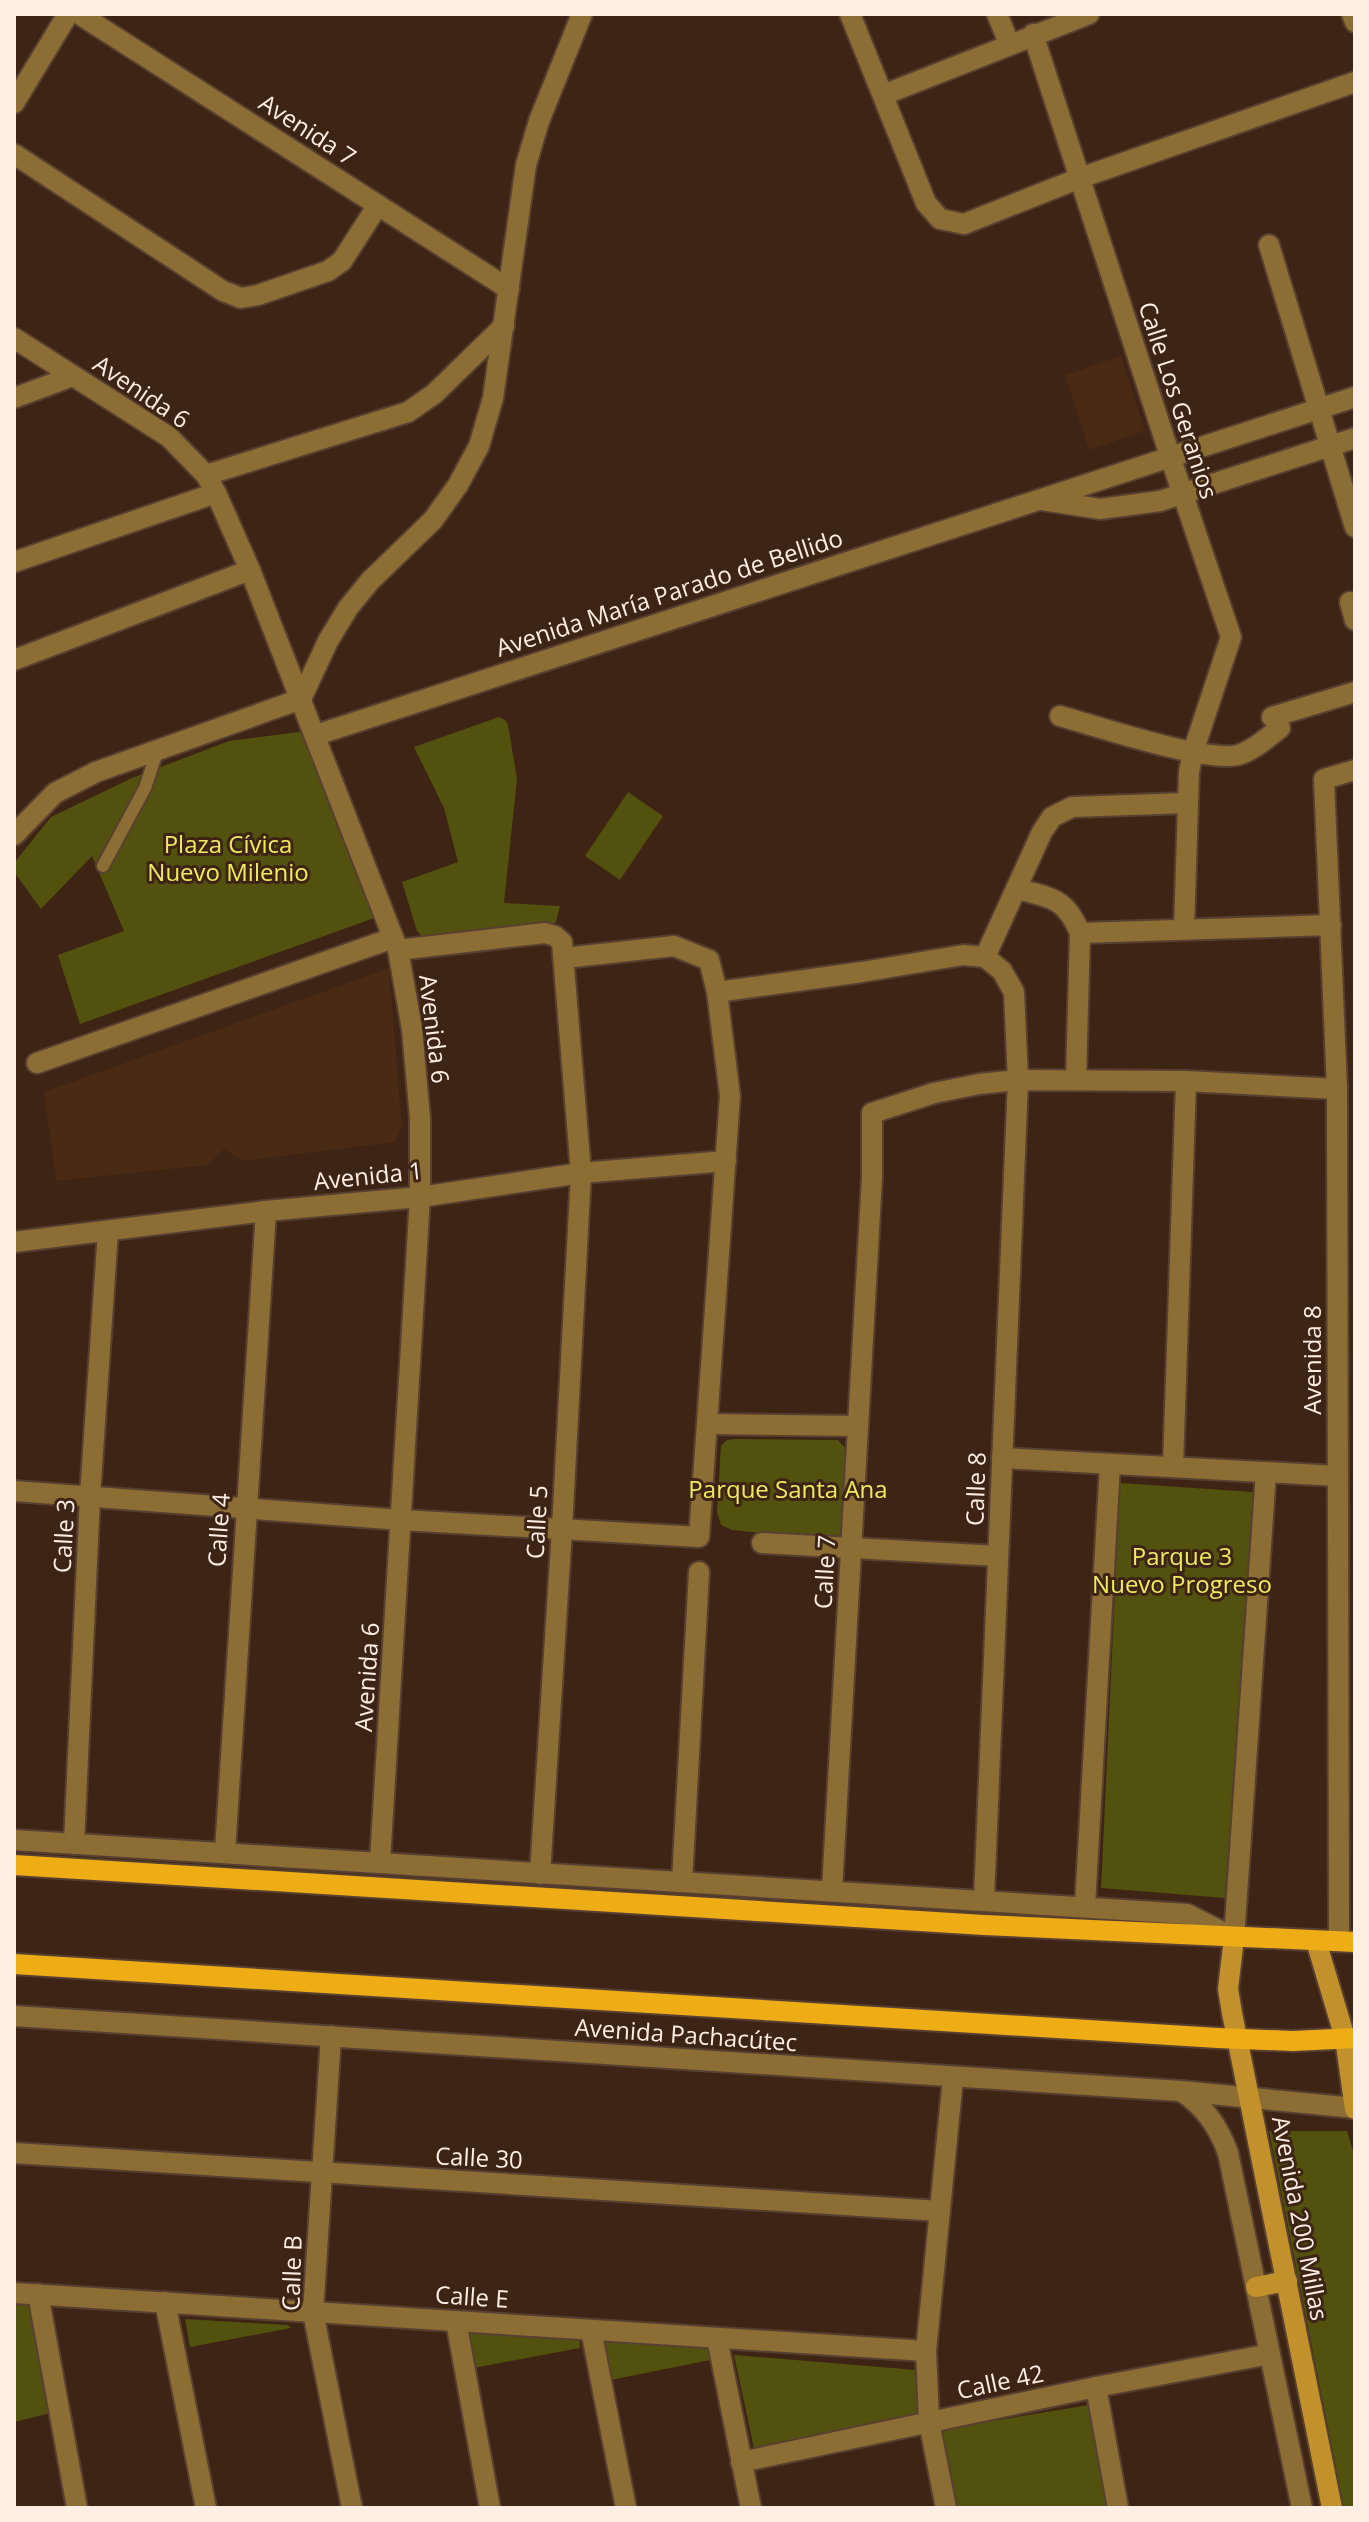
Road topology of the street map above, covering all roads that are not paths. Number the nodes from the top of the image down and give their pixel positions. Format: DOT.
graph roads {
  1 [pos="68,14"];
  2 [pos="79,14"];
  3 [pos="582,14"];
  4 [pos="850,14"];
  5 [pos="997,14"];
  6 [pos="1089,14"];
  7 [pos="1352,14"];
  8 [pos="1355,22"];
  9 [pos="1033,34"];
  10 [pos="1009,43"];
  11 [pos="1355,82"];
  12 [pos="883,95"];
  13 [pos="14,103"];
  14 [pos="14,154"];
  15 [pos="1080,178"];
  16 [pos="378,205"];
  17 [pos="1269,245"];
  18 [pos="509,289"];
  19 [pos="504,326"];
  20 [pos="14,338"];
  21 [pos="73,376"];
  22 [pos="1355,397"];
  23 [pos="14,398"];
  24 [pos="1320,408"];
  25 [pos="1355,438"];
  26 [pos="1331,446"];
  27 [pos="1170,456"];
  28 [pos="211,484"];
  29 [pos="1183,494"];
  30 [pos="1038,499"];
  31 [pos="1355,527"];
  32 [pos="14,562"];
  33 [pos="250,570"];
  34 [pos="14,660"];
  35 [pos="1355,692"];
  36 [pos="301,699"];
  37 [pos="1060,716"];
  38 [pos="316,735"];
  39 [pos="158,749"];
  40 [pos="1193,752"];
  41 [pos="1355,770"];
  42 [pos="1187,803"];
  43 [pos="14,835"];
  44 [pos="103,866"];
  45 [pos="1016,889"];
  46 [pos="1331,925"];
  47 [pos="1184,929"];
  48 [pos="1080,933"];
  49 [pos="396,944"];
  50 [pos="985,957"];
  51 [pos="564,958"];
  52 [pos="717,992"];
  53 [pos="37,1063"];
  54 [pos="1018,1080"];
  55 [pos="1076,1080"];
  56 [pos="1186,1081"];
  57 [pos="1337,1089"];
  58 [pos="1346,1148"];
  59 [pos="726,1161"];
  60 [pos="581,1173"];
  61 [pos="420,1197"];
  62 [pos="266,1211"];
  63 [pos="108,1231"];
  64 [pos="14,1242"];
  65 [pos="708,1424"];
  66 [pos="858,1426"];
  67 [pos="1002,1458"];
  68 [pos="1110,1464"];
  69 [pos="1173,1467"];
  70 [pos="1266,1472"];
  71 [pos="1338,1476"];
  72 [pos="14,1491"];
  73 [pos="90,1496"];
  74 [pos="245,1508"];
  75 [pos="1346,1516"];
  76 [pos="402,1520"];
  77 [pos="562,1529"];
  78 [pos="762,1543"];
  79 [pos="851,1548"];
  80 [pos="998,1556"];
  81 [pos="699,1572"];
  82 [pos="14,1840"];
  83 [pos="74,1844"];
  84 [pos="225,1852"];
  85 [pos="380,1862"];
  86 [pos="14,1865"];
  87 [pos="540,1874"];
  88 [pos="682,1882"];
  89 [pos="832,1890"];
  90 [pos="984,1899"];
  91 [pos="1085,1906"];
  92 [pos="1234,1938"];
  93 [pos="1316,1941"];
  94 [pos="1347,1942"];
  95 [pos="14,1964"];
  96 [pos="14,2016"];
  97 [pos="331,2036"];
  98 [pos="1350,2038"];
  99 [pos="1237,2039"];
  100 [pos="953,2078"];
  101 [pos="1181,2091"];
  102 [pos="1250,2099"];
  103 [pos="1355,2108"];
  104 [pos="14,2153"];
  105 [pos="322,2173"];
  106 [pos="940,2211"];
  107 [pos="1287,2281"];
  108 [pos="1256,2287"];
  109 [pos="14,2293"];
  110 [pos="38,2294"];
  111 [pos="165,2302"];
  112 [pos="313,2312"];
  113 [pos="456,2321"];
  114 [pos="591,2330"];
  115 [pos="717,2338"];
  116 [pos="926,2351"];
  117 [pos="1270,2354"];
  118 [pos="1096,2387"];
  119 [pos="929,2422"];
  120 [pos="741,2462"];
  121 [pos="77,2508"];
  122 [pos="206,2508"];
  123 [pos="352,2508"];
  124 [pos="490,2508"];
  125 [pos="626,2508"];
  126 [pos="751,2508"];
  127 [pos="946,2508"];
  128 [pos="1118,2508"];
  129 [pos="1302,2508"];
  130 [pos="1332,2508"];
  1 -- 13 [label="street"];
  2 -- 16 [label="street, Avenida 7"];
  3 -- 18 [label="street"];
  4 -- 12 [label="street"];
  5 -- 10 [label="street"];
  6 -- 9 [label="street"];
  7 -- 8 [label="street"];
  9 -- 10 [label="street"];
  9 -- 15 [label="street, Calle Los Geranios"];
  10 -- 12 [label="street"];
  11 -- 15 [label="street"];
  12 -- 15 [label="street"];
  14 -- 16 [label="street"];
  15 -- 27 [label="street, Calle Los Geranios"];
  16 -- 18 [label="street, Avenida 7"];
  17 -- 24 [label="street"];
  18 -- 19 [label="street"];
  19 -- 28 [label="street"];
  19 -- 36 [label="street"];
  20 -- 21 [label="street, Avenida 6"];
  21 -- 23 [label="street"];
  21 -- 28 [label="street, Avenida 6"];
  22 -- 24 [label="street, Avenida María Parado de Bellido"];
  24 -- 26 [label="street"];
  24 -- 27 [label="street, Avenida María Parado de Bellido"];
  25 -- 26 [label="street, Avenida María Parado de Bellido"];
  26 -- 29 [label="street, Avenida María Parado de Bellido"];
  26 -- 31 [label="street"];
  27 -- 29 [label="street, Calle Los Geranios"];
  27 -- 30 [label="street, Avenida María Parado de Bellido"];
  28 -- 32 [label="street"];
  28 -- 33 [label="street, Avenida 6"];
  29 -- 30 [label="street, Avenida María Parado de Bellido"];
  29 -- 40 [label="street, Calle Los Geranios"];
  30 -- 38 [label="street, Avenida María Parado de Bellido"];
  33 -- 34 [label="street"];
  33 -- 36 [label="street, Avenida 6"];
  35 -- 40 [label="street"];
  36 -- 38 [label="street, Avenida 6"];
  36 -- 39 [label="street"];
  37 -- 40 [label="street"];
  38 -- 49 [label="street, Avenida 6"];
  39 -- 43 [label="street"];
  39 -- 44 [label="lane"];
  40 -- 42 [label="street"];
  41 -- 46 [label="street, Avenida 8"];
  42 -- 45 [label="street"];
  42 -- 47 [label="street"];
  45 -- 48 [label="street"];
  45 -- 50 [label="street"];
  46 -- 47 [label="street"];
  46 -- 57 [label="street, Avenida 8"];
  47 -- 48 [label="street"];
  48 -- 55 [label="street"];
  49 -- 51 [label="street"];
  49 -- 53 [label="street"];
  49 -- 61 [label="street, Avenida 6"];
  50 -- 52 [label="street"];
  50 -- 54 [label="street, Calle 8"];
  51 -- 52 [label="street"];
  51 -- 60 [label="street, Calle 5"];
  52 -- 59 [label="street"];
  54 -- 55 [label="street"];
  54 -- 66 [label="street, Calle 7"];
  54 -- 67 [label="street, Calle 8"];
  55 -- 56 [label="street"];
  56 -- 57 [label="street"];
  56 -- 69 [label="street"];
  57 -- 58 [label="street, Avenida 8"];
  58 -- 71 [label="street, Avenida 8"];
  59 -- 60 [label="street, Avenida 1"];
  59 -- 65 [label="street"];
  60 -- 61 [label="street, Avenida 1"];
  60 -- 77 [label="street, Calle 5"];
  61 -- 62 [label="street, Avenida 1"];
  61 -- 76 [label="street, Avenida 6"];
  62 -- 63 [label="street, Avenida 1"];
  62 -- 74 [label="street, Calle 4"];
  63 -- 64 [label="street, Avenida 1"];
  63 -- 73 [label="street, Calle 3"];
  65 -- 66 [label="street"];
  65 -- 77 [label="street"];
  66 -- 79 [label="street, Calle 7"];
  67 -- 68 [label="street"];
  67 -- 80 [label="street, Calle 8"];
  68 -- 69 [label="street"];
  68 -- 91 [label="street"];
  69 -- 70 [label="street"];
  70 -- 71 [label="street"];
  70 -- 92 [label="street"];
  71 -- 75 [label="street, Avenida 8"];
  72 -- 73 [label="street"];
  73 -- 74 [label="street"];
  73 -- 83 [label="street, Calle 3"];
  74 -- 76 [label="street"];
  74 -- 84 [label="street, Calle 4"];
  75 -- 94 [label="street, Avenida 8"];
  76 -- 77 [label="street"];
  76 -- 85 [label="street, Avenida 6"];
  77 -- 87 [label="street, Calle 5"];
  78 -- 79 [label="street"];
  79 -- 80 [label="street"];
  79 -- 89 [label="street, Calle 7"];
  80 -- 90 [label="street, Calle 8"];
  81 -- 88 [label="street"];
  82 -- 83 [label="street"];
  83 -- 84 [label="street"];
  84 -- 85 [label="street"];
  85 -- 87 [label="street"];
  86 -- 92 [label="main road"];
  87 -- 88 [label="street"];
  88 -- 89 [label="street"];
  89 -- 90 [label="street"];
  90 -- 91 [label="street"];
  91 -- 92 [label="street"];
  92 -- 93 [label="main road"];
  92 -- 99 [label="main road, Avenida 200 Millas"];
  93 -- 94 [label="main road"];
  93 -- 98 [label="main road"];
  95 -- 99 [label="main road, Avenida Pachacútec"];
  96 -- 97 [label="street, Avenida Pachacútec"];
  97 -- 100 [label="street, Avenida Pachacútec"];
  97 -- 105 [label="street, Calle B"];
  98 -- 99 [label="main road, Avenida Pachacútec"];
  98 -- 103 [label="main road"];
  99 -- 102 [label="main road, Avenida 200 Millas"];
  100 -- 101 [label="street, Avenida Pachacútec"];
  100 -- 106 [label="street"];
  101 -- 102 [label="street, Avenida Pachacútec"];
  101 -- 108 [label="street"];
  102 -- 103 [label="street, Avenida Pachacútec"];
  102 -- 107 [label="main road, Avenida 200 Millas"];
  104 -- 105 [label="street, Calle 30"];
  105 -- 106 [label="street, Calle 30"];
  105 -- 112 [label="street, Calle B"];
  106 -- 116 [label="street"];
  107 -- 108 [label="main road"];
  107 -- 130 [label="main road, Avenida 200 Millas"];
  108 -- 117 [label="street"];
  109 -- 110 [label="street, Calle E"];
  110 -- 111 [label="street, Calle E"];
  110 -- 121 [label="street"];
  111 -- 112 [label="street, Calle E"];
  111 -- 122 [label="street"];
  112 -- 113 [label="street, Calle E"];
  112 -- 123 [label="street, Calle B"];
  113 -- 114 [label="street, Calle E"];
  113 -- 124 [label="street"];
  114 -- 115 [label="street, Calle E"];
  114 -- 125 [label="street"];
  115 -- 116 [label="street, Calle E"];
  115 -- 120 [label="street"];
  116 -- 119 [label="street"];
  117 -- 118 [label="street, Calle 42"];
  117 -- 129 [label="street"];
  118 -- 119 [label="street, Calle 42"];
  118 -- 128 [label="street"];
  119 -- 120 [label="street, Calle 42"];
  119 -- 127 [label="street"];
  120 -- 126 [label="street"];
}
